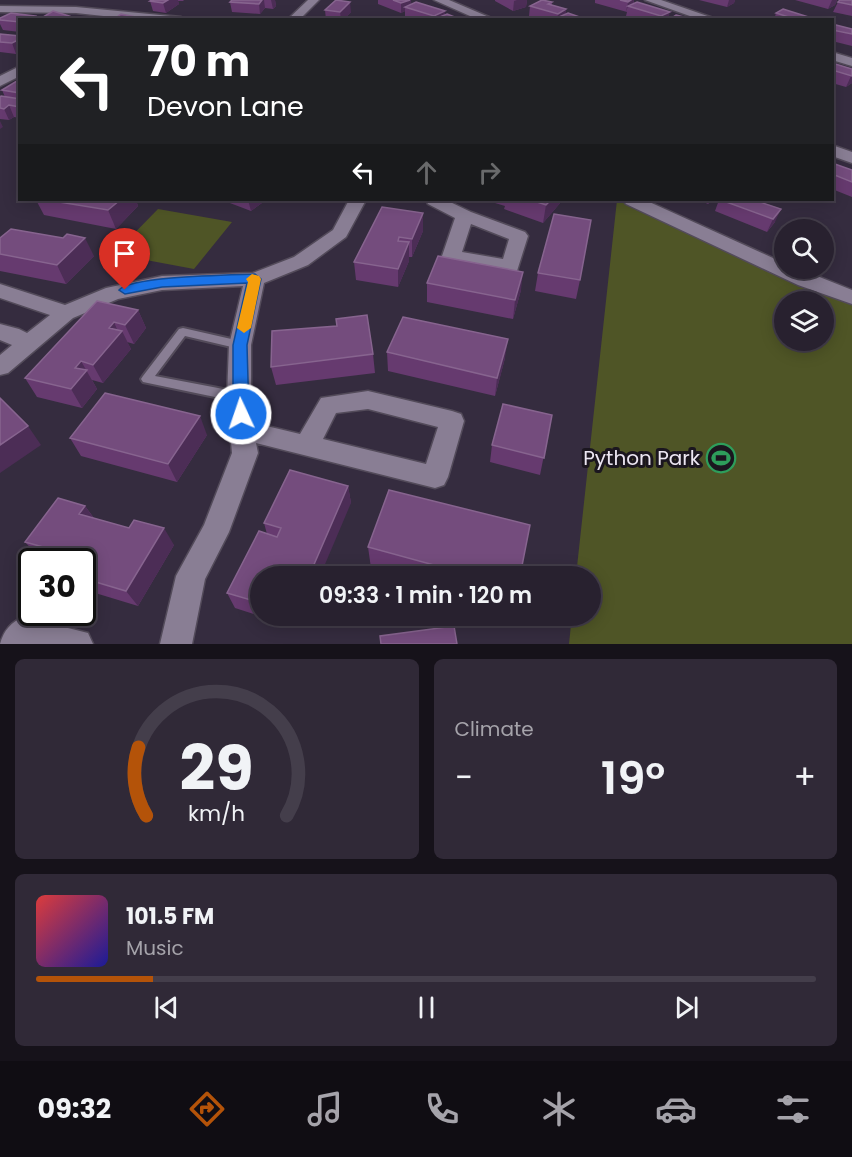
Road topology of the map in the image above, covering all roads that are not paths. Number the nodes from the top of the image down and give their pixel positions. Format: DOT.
graph roads {
  1 [pos="314,0"];
  2 [pos="439,0"];
  3 [pos="650,0"];
  4 [pos="126,5"];
  5 [pos="0,9"];
  6 [pos="113,13"];
  7 [pos="105,18"];
  8 [pos="162,18"];
  9 [pos="293,18"];
  10 [pos="486,18"];
  11 [pos="708,18"];
  12 [pos="834,57"];
  13 [pos="852,62"];
  14 [pos="18,71"];
  15 [pos="0,82"];
  16 [pos="834,151"];
  17 [pos="852,158"];
  18 [pos="356,201"];
  19 [pos="436,201"];
  20 [pos="634,201"];
  21 [pos="465,216"];
  22 [pos="255,279"];
  23 [pos="0,291"];
  24 [pos="852,297"];
  25 [pos="66,313"];
  26 [pos="0,332"];
  27 [pos="28,344"];
  28 [pos="240,345"];
  29 [pos="0,367"];
  30 [pos="239,397"];
  31 [pos="243,430"];
  32 [pos="306,446"];
  33 [pos="15,644"];
  34 [pos="77,644"];
  35 [pos="176,644"];
  1 -- 9 [label="street"];
  2 -- 10 [label="street"];
  3 -- 11 [label="street"];
  4 -- 6 [label="street"];
  5 -- 6 [label="street"];
  6 -- 7 [label="street"];
  6 -- 8 [label="street"];
  12 -- 13 [label="street"];
  14 -- 15 [label="street"];
  16 -- 17 [label="street"];
  18 -- 22 [label="street"];
  19 -- 21 [label="street"];
  20 -- 24 [label="street"];
  22 -- 25 [label="street"];
  22 -- 28 [label="street"];
  23 -- 25 [label="street"];
  25 -- 27 [label="street"];
  26 -- 27 [label="street"];
  27 -- 29 [label="street"];
  28 -- 30 [label="street"];
  28 -- 30 [label="lane"];
  30 -- 31 [label="street"];
  31 -- 32 [label="street"];
  31 -- 35 [label="street"];
  32 -- 32 [label="street"];
  33 -- 34 [label="street"];
}
